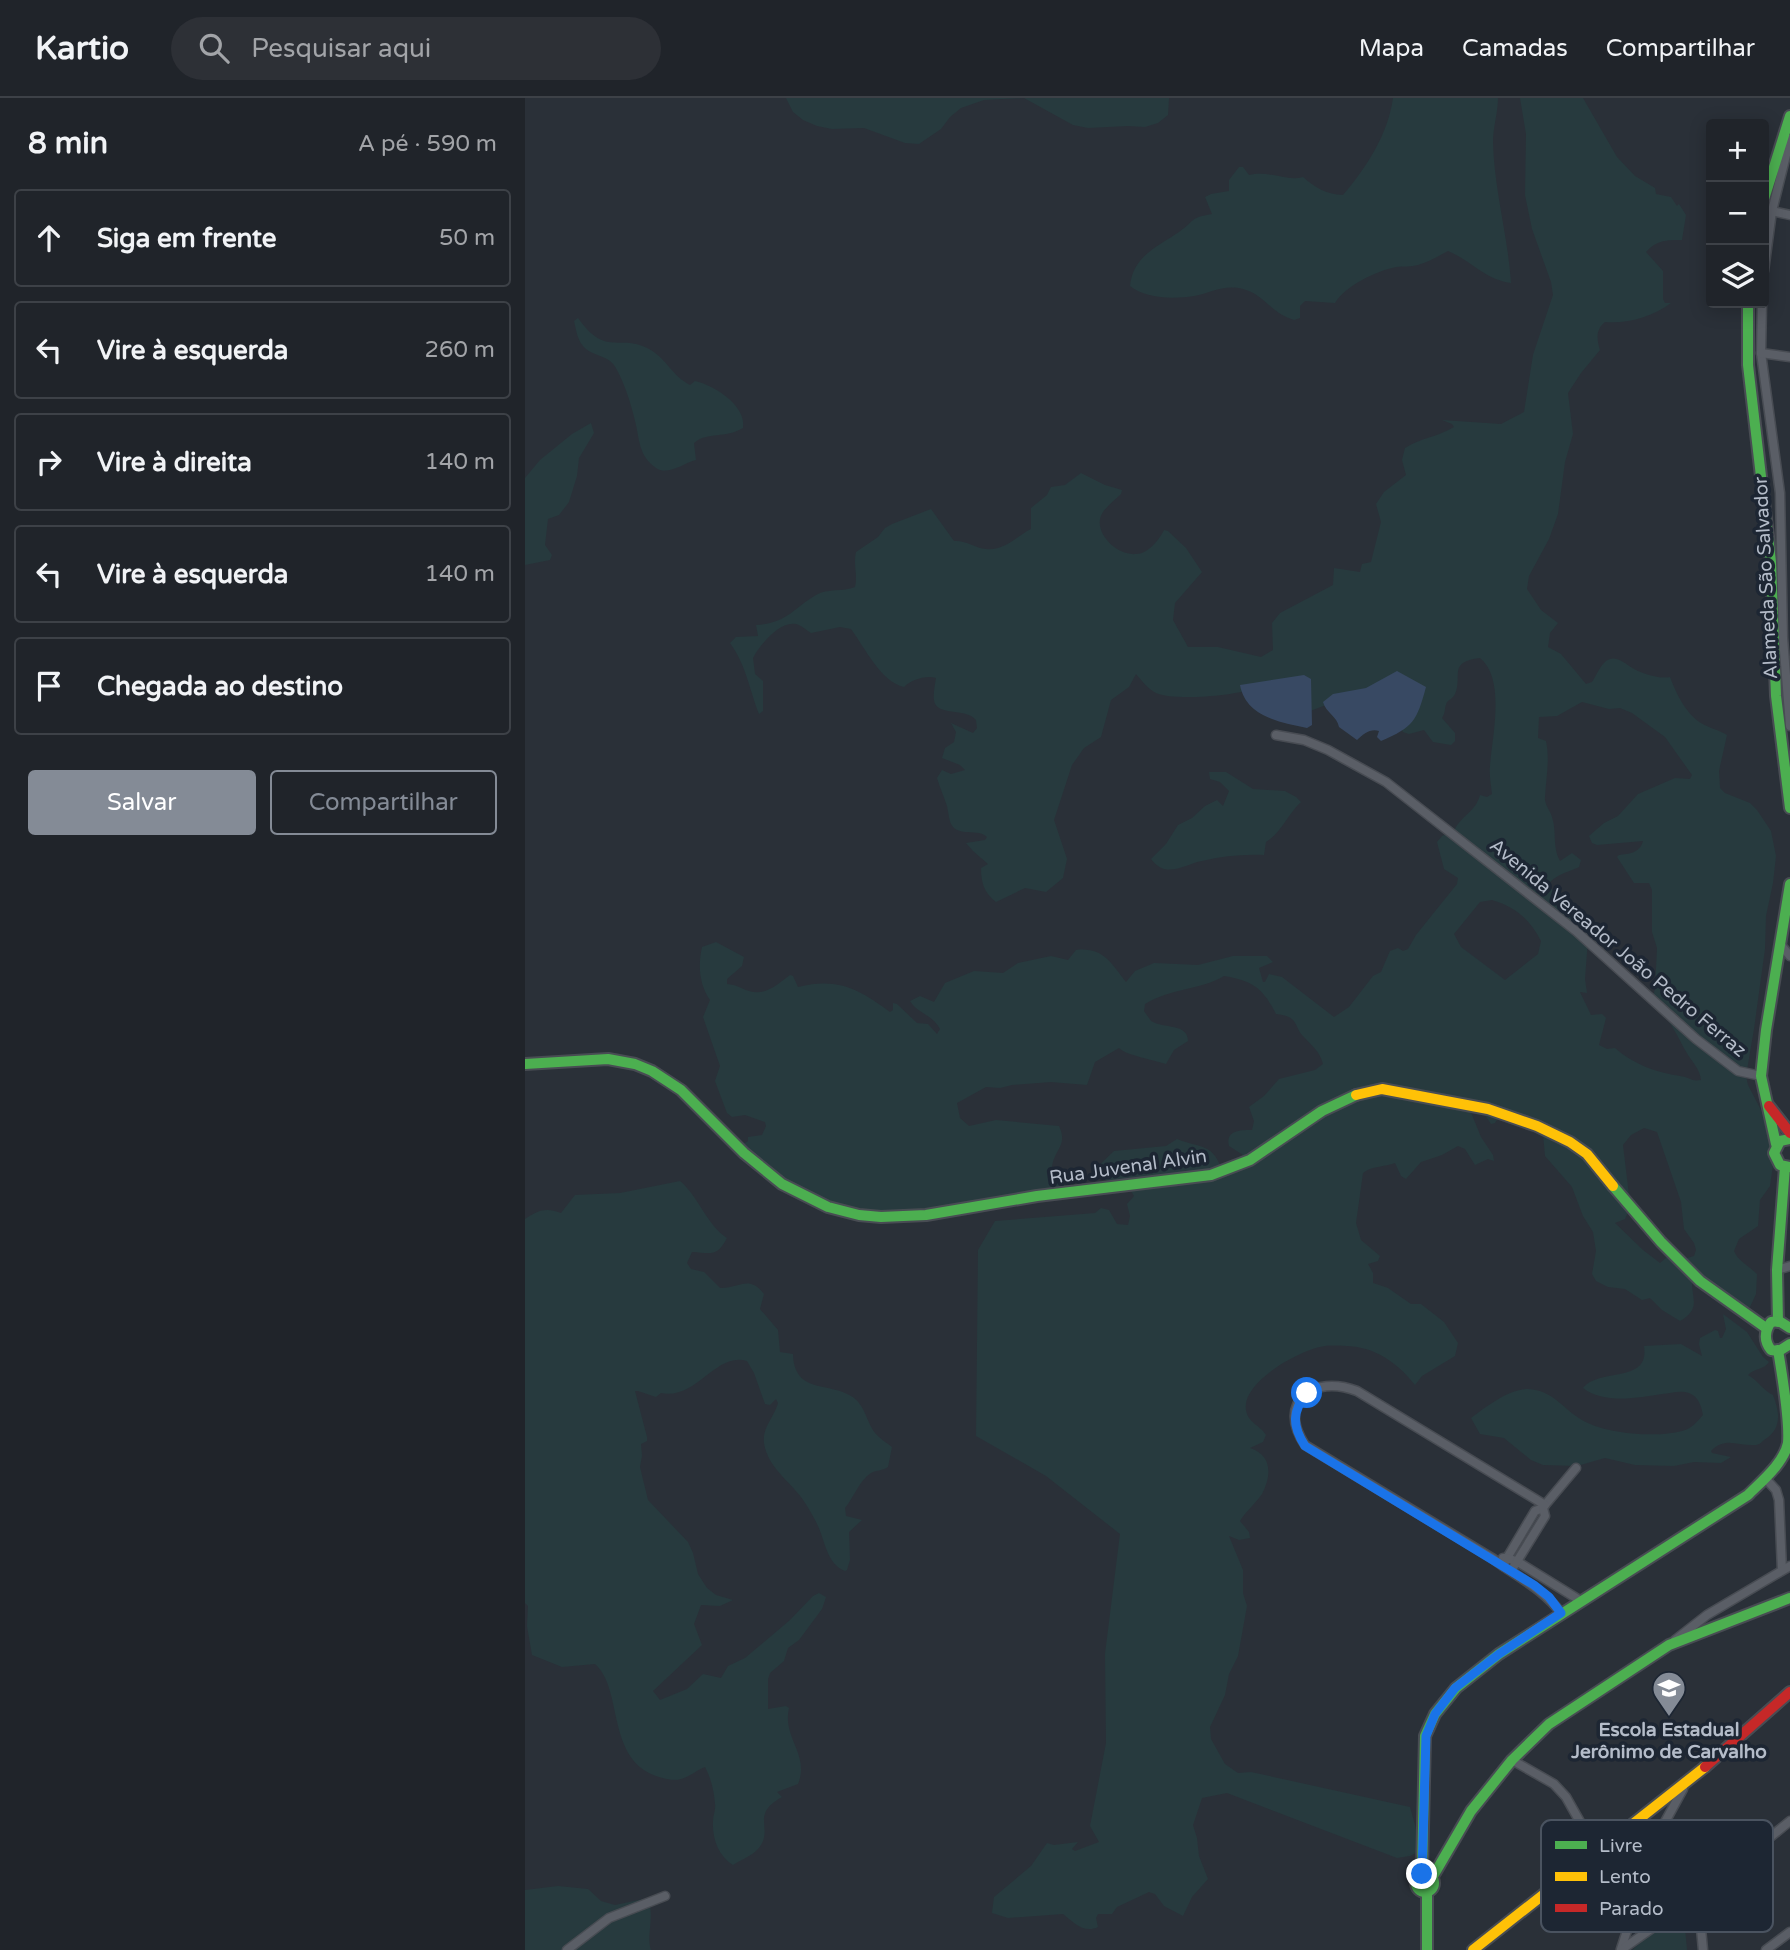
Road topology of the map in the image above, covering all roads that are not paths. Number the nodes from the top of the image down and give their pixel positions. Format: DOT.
graph roads {
  1 [pos="1790,116"];
  2 [pos="1790,139"];
  3 [pos="1769,183"];
  4 [pos="1772,211"];
  5 [pos="1790,215"];
  6 [pos="1767,245"];
  7 [pos="1748,308"];
  8 [pos="1762,308"];
  9 [pos="1761,353"];
  10 [pos="1790,358"];
  11 [pos="1780,493"];
  12 [pos="1790,495"];
  13 [pos="1787,638"];
  14 [pos="1790,726"];
  15 [pos="1276,735"];
  16 [pos="1790,807"];
  17 [pos="1790,884"];
  18 [pos="1781,945"];
  19 [pos="1790,956"];
  20 [pos="525,1063"];
  21 [pos="1761,1076"];
  22 [pos="1769,1106"];
  23 [pos="1790,1133"];
  24 [pos="1790,1139"];
  25 [pos="1776,1144"];
  26 [pos="1787,1167"];
  27 [pos="1790,1266"];
  28 [pos="1777,1270"];
  29 [pos="1778,1322"];
  30 [pos="1766,1328"];
  31 [pos="1790,1328"];
  32 [pos="1790,1344"];
  33 [pos="1778,1350"];
  34 [pos="1789,1442"];
  35 [pos="1576,1468"];
  36 [pos="1765,1478"];
  37 [pos="1544,1506"];
  38 [pos="1505,1562"];
  39 [pos="1518,1562"];
  40 [pos="1786,1568"];
  41 [pos="1511,1571"];
  42 [pos="1790,1598"];
  43 [pos="1581,1601"];
  44 [pos="1561,1613"];
  45 [pos="1669,1645"];
  46 [pos="1790,1692"];
  47 [pos="1512,1760"];
  48 [pos="1686,1783"];
  49 [pos="1579,1820"];
  50 [pos="1638,1820"];
  51 [pos="1666,1820"];
  52 [pos="1790,1821"];
  53 [pos="1773,1835"];
  54 [pos="1427,1876"];
  55 [pos="665,1896"];
  56 [pos="1541,1896"];
  57 [pos="1627,1932"];
  58 [pos="1647,1932"];
  59 [pos="1701,1932"];
  60 [pos="1790,1932"];
  61 [pos="567,1950"];
  62 [pos="1427,1950"];
  63 [pos="1473,1950"];
  64 [pos="1621,1950"];
  65 [pos="1703,1950"];
  66 [pos="1766,1950"];
  1 -- 3 [label="main road"];
  2 -- 4 [label="street"];
  4 -- 5 [label="street"];
  4 -- 6 [label="street"];
  7 -- 16 [label="main road"];
  8 -- 9 [label="street, Alameda São Salvador"];
  9 -- 10 [label="street"];
  9 -- 11 [label="street, Alameda São Salvador"];
  11 -- 12 [label="street"];
  11 -- 13 [label="street, Alameda São Salvador"];
  13 -- 14 [label="street, Alameda São Salvador"];
  15 -- 21 [label="street, Avenida Vereador João Pedro Ferraz"];
  17 -- 18 [label="main road, Avenida Vereador João Pedro Ferraz"];
  18 -- 19 [label="street"];
  18 -- 21 [label="main road, Avenida Vereador João Pedro Ferraz"];
  20 -- 30 [label="main road, Rua Juvenal Alvin"];
  21 -- 22 [label="main road, Avenida Vereador João Pedro Ferraz"];
  22 -- 23 [label="main road, Avenida Vereador João Pedro Ferraz"];
  22 -- 25 [label="main road, Avenida Vereador João Pedro Ferraz"];
  24 -- 25 [label="main road"];
  25 -- 26 [label="main road, Avenida Vereador João Pedro Ferraz"];
  26 -- 28 [label="main road"];
  27 -- 28 [label="street"];
  28 -- 29 [label="main road"];
  29 -- 30 [label="main road"];
  29 -- 31 [label="main road"];
  30 -- 33 [label="main road"];
  32 -- 33 [label="main road"];
  33 -- 34 [label="main road"];
  34 -- 36 [label="main road"];
  35 -- 37 [label="street"];
  36 -- 40 [label="street"];
  36 -- 43 [label="main road"];
  37 -- 38 [label="street"];
  37 -- 38 [label="street"];
  37 -- 39 [label="street"];
  38 -- 39 [label="street"];
  38 -- 41 [label="street"];
  39 -- 41 [label="street"];
  39 -- 43 [label="street"];
  40 -- 45 [label="street"];
  41 -- 44 [label="street"];
  42 -- 45 [label="main road"];
  43 -- 44 [label="main road"];
  44 -- 54 [label="main road"];
  45 -- 47 [label="main road"];
  46 -- 48 [label="main road"];
  47 -- 49 [label="street"];
  47 -- 54 [label="main road"];
  48 -- 50 [label="main road"];
  48 -- 51 [label="street"];
  52 -- 53 [label="street"];
  54 -- 62 [label="main road"];
  55 -- 61 [label="street"];
  56 -- 63 [label="main road"];
  57 -- 64 [label="street"];
  58 -- 64 [label="street"];
  59 -- 65 [label="street"];
  60 -- 66 [label="street"];
}
